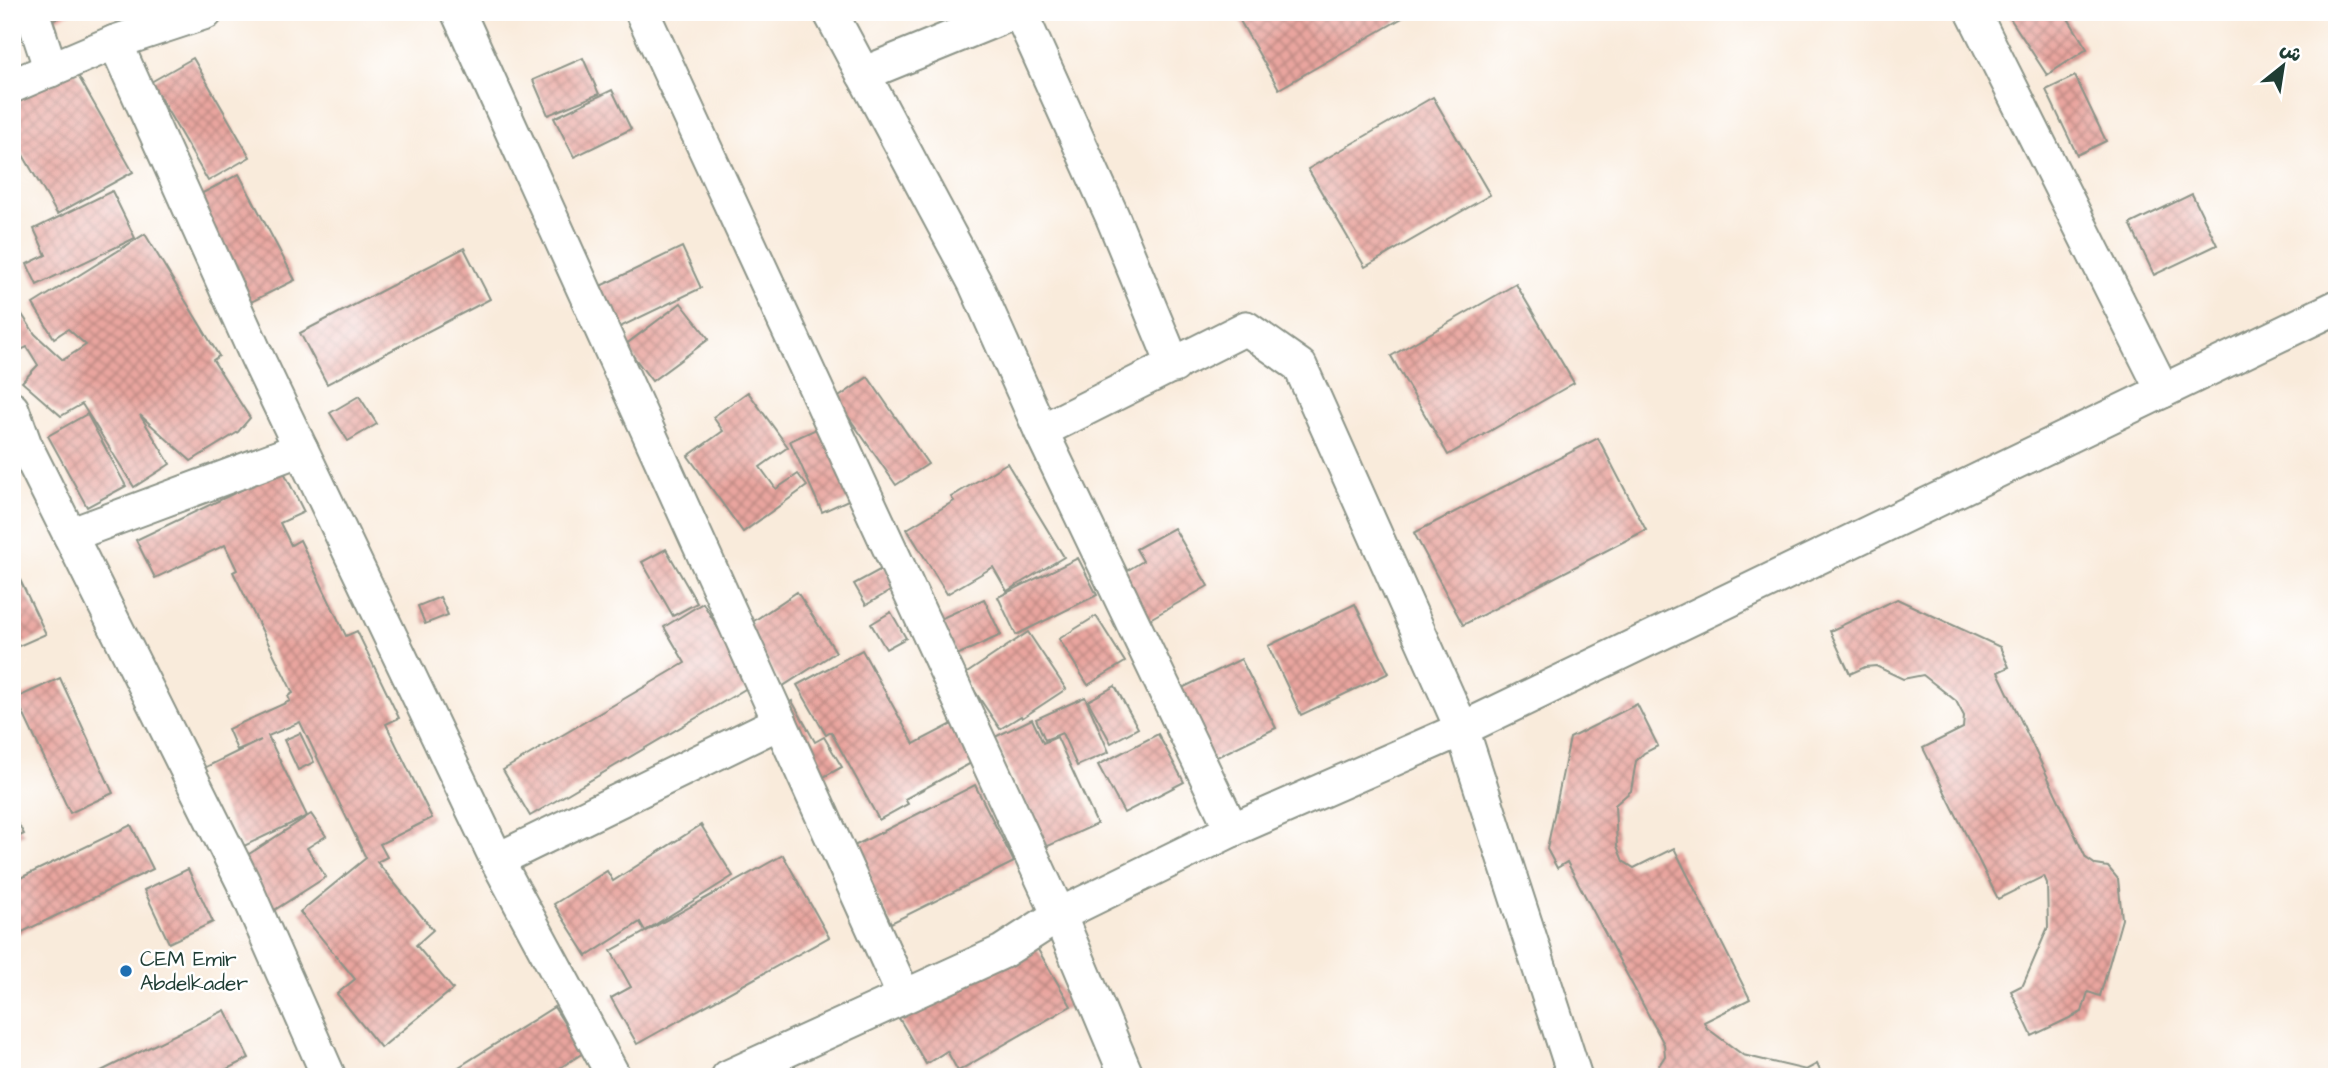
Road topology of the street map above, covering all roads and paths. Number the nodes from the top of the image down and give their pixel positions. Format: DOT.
graph roads {
  1 [pos="32,12"];
  2 [pos="206,12"];
  3 [pos="458,12"];
  4 [pos="642,12"];
  5 [pos="830,12"];
  6 [pos="1015,12"];
  7 [pos="1020,12"];
  8 [pos="1973,12"];
  9 [pos="115,42"];
  10 [pos="51,70"];
  11 [pos="863,74"];
  12 [pos="12,86"];
  13 [pos="2337,307"];
  14 [pos="1174,366"];
  15 [pos="2163,391"];
  16 [pos="12,409"];
  17 [pos="1041,431"];
  18 [pos="19,447"];
  19 [pos="301,449"];
  20 [pos="70,535"];
  21 [pos="780,722"];
  22 [pos="1462,729"];
  23 [pos="1232,830"];
  24 [pos="497,860"];
  25 [pos="1059,915"];
  26 [pos="904,996"];
  27 [pos="329,1077"];
  28 [pos="614,1077"];
  29 [pos="728,1077"];
  30 [pos="1126,1077"];
  31 [pos="1575,1077"];
  1 -- 10 [label="street"];
  2 -- 9 [label="street"];
  3 -- 21 [label="street"];
  4 -- 25 [label="street"];
  5 -- 11 [label="street"];
  6 -- 11 [label="street"];
  7 -- 14 [label="street"];
  8 -- 15 [label="street"];
  9 -- 10 [label="street"];
  9 -- 19 [label="street"];
  10 -- 12 [label="street"];
  11 -- 17 [label="street"];
  13 -- 15 [label="street"];
  14 -- 17 [label="street"];
  14 -- 22 [label="street"];
  15 -- 22 [label="street"];
  16 -- 18 [label="street"];
  17 -- 23 [label="street"];
  18 -- 20 [label="street"];
  19 -- 20 [label="street"];
  19 -- 24 [label="street"];
  20 -- 27 [label="street"];
  21 -- 24 [label="street"];
  21 -- 26 [label="street"];
  22 -- 23 [label="street"];
  22 -- 31 [label="street"];
  23 -- 25 [label="street"];
  24 -- 28 [label="street"];
  25 -- 26 [label="street"];
  25 -- 30 [label="street"];
  26 -- 29 [label="street"];
}
